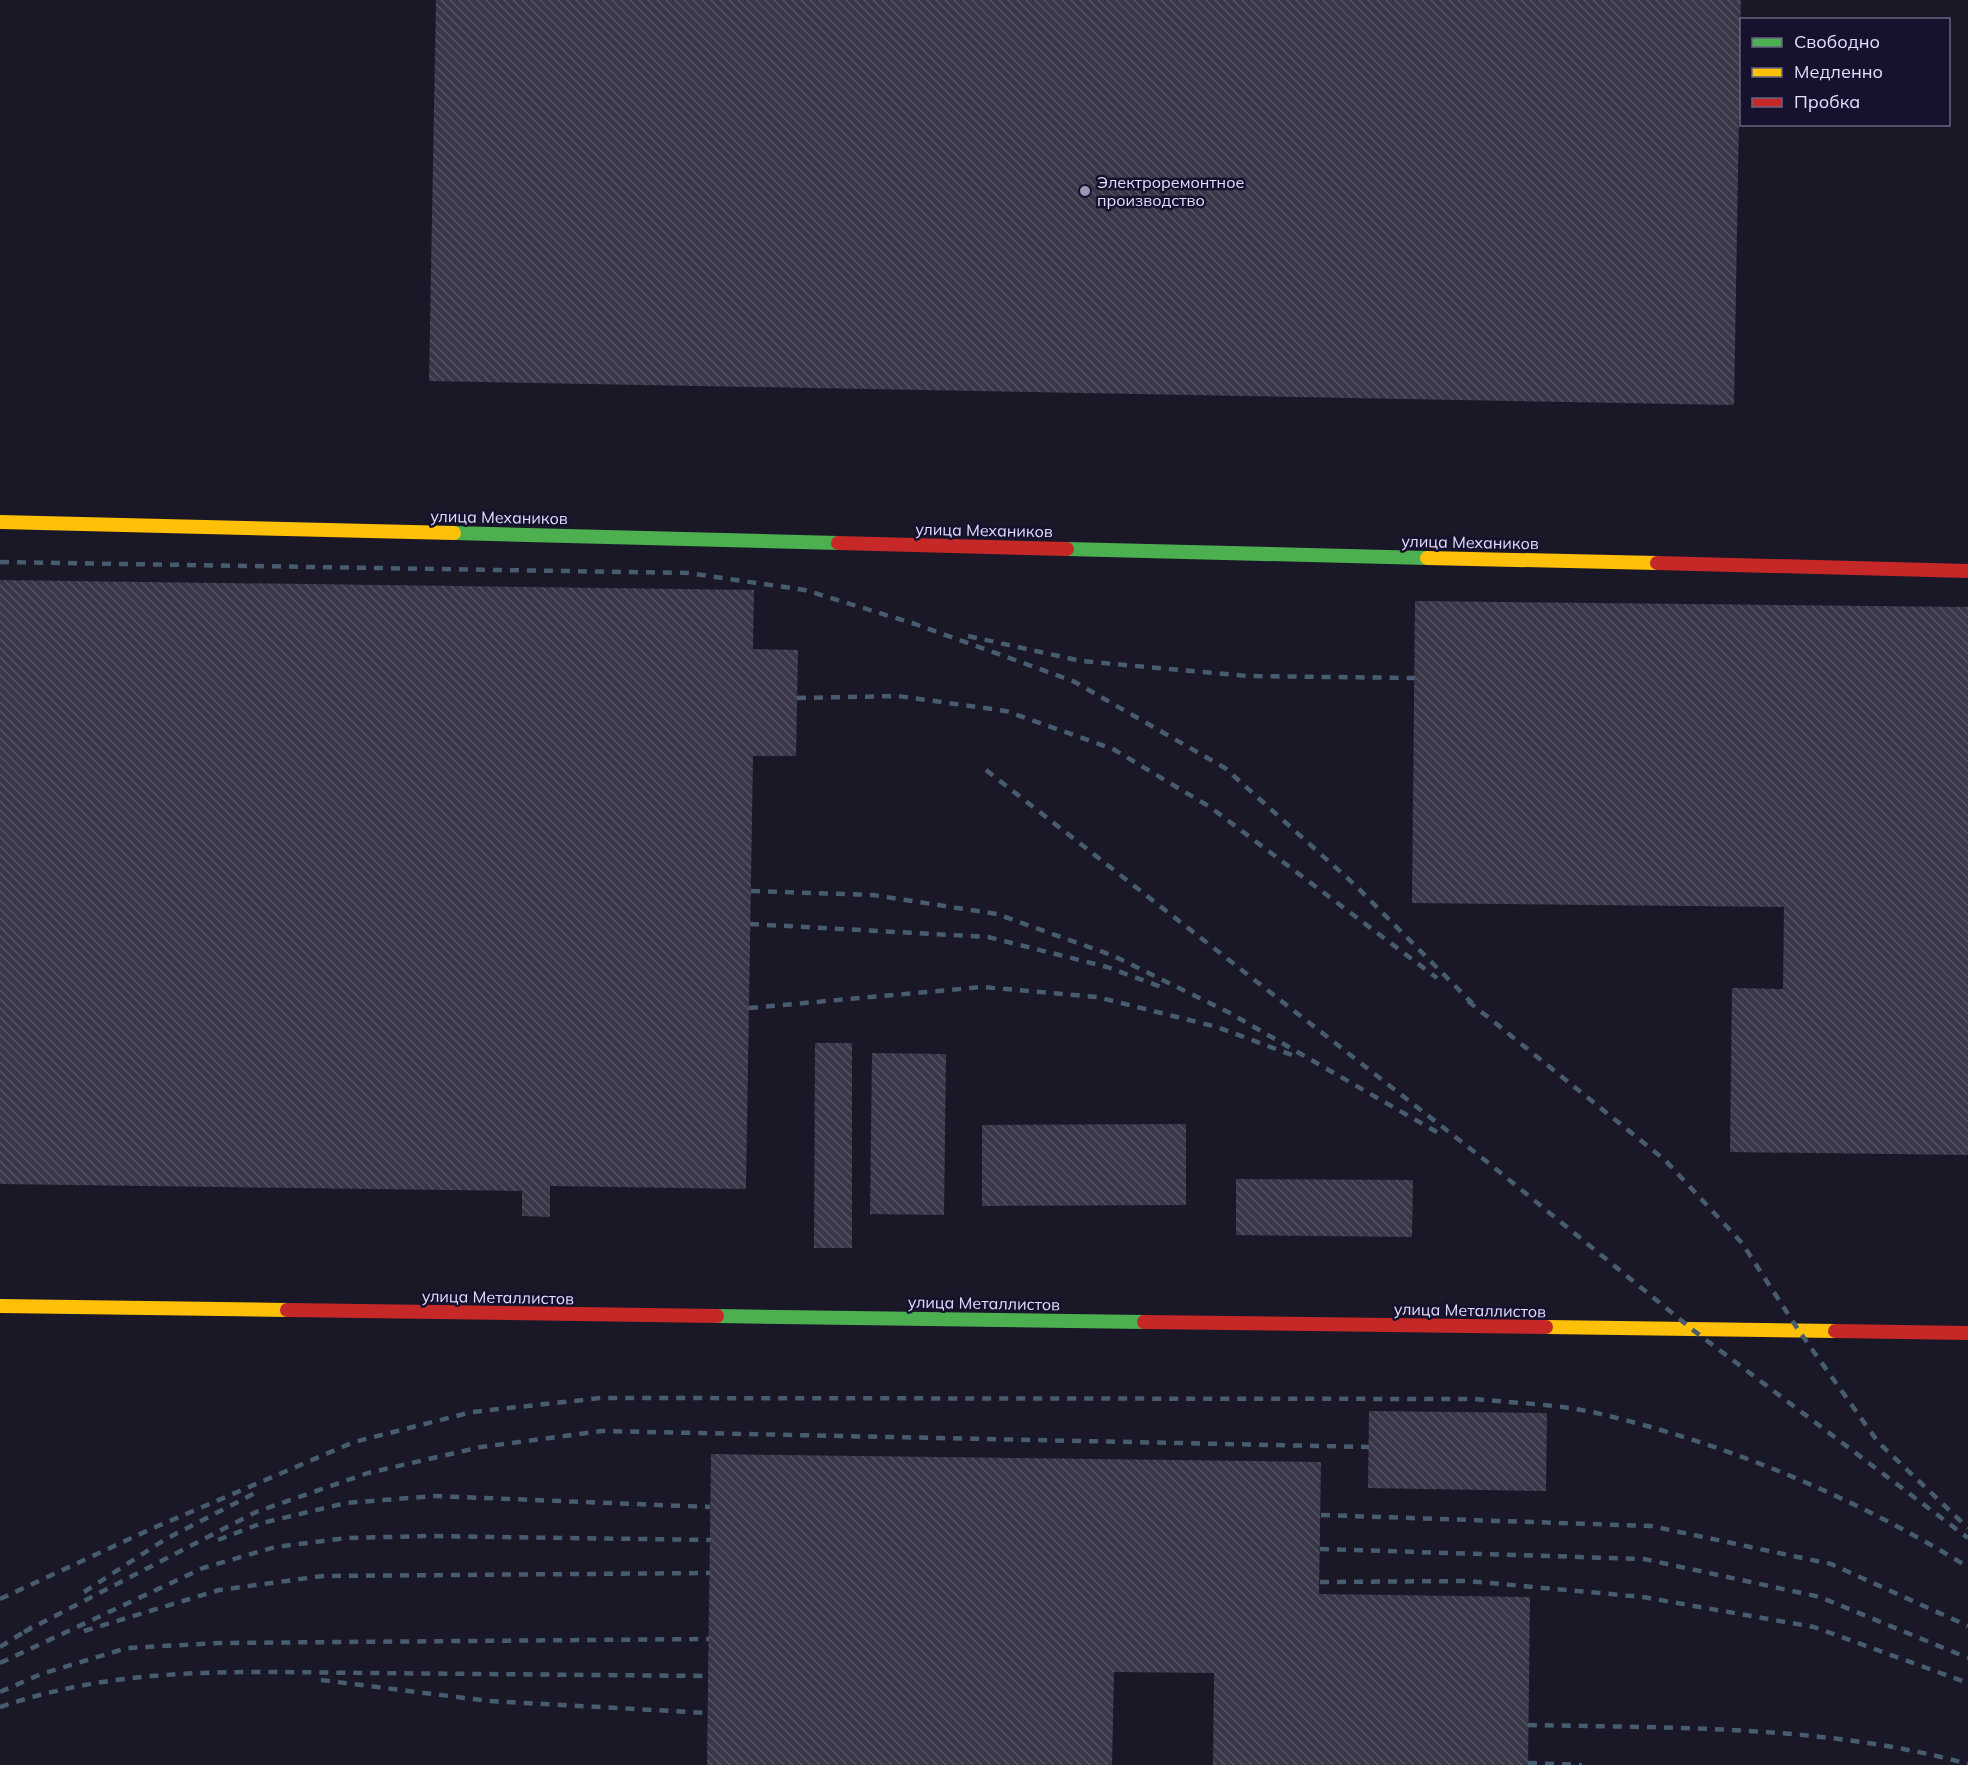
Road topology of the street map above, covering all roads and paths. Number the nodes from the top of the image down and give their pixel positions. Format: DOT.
graph roads {
  1 [pos="0,522"];
  2 [pos="1968,571"];
  3 [pos="0,1306"];
  4 [pos="1968,1333"];
  1 -- 2 [label="street, улица Механиков"];
  3 -- 4 [label="street, улица Металлистов"];
}
